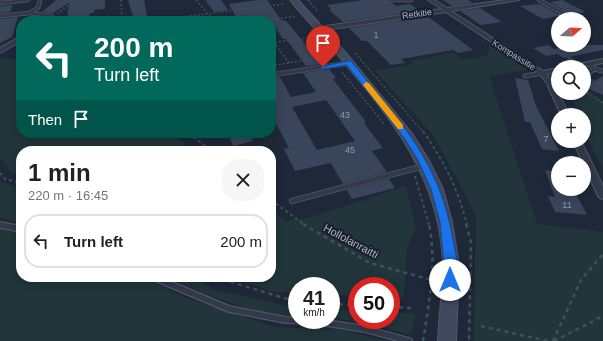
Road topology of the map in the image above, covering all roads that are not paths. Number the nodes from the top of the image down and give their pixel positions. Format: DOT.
graph roads {
  1 [pos="28,0"];
  2 [pos="40,0"];
  3 [pos="393,0"];
  4 [pos="411,0"];
  5 [pos="430,0"];
  6 [pos="516,0"];
  7 [pos="539,0"];
  8 [pos="401,1"];
  9 [pos="0,3"];
  10 [pos="404,4"];
  11 [pos="290,5"];
  12 [pos="446,10"];
  13 [pos="561,12"];
  14 [pos="30,13"];
  15 [pos="0,16"];
  16 [pos="52,16"];
  17 [pos="314,32"];
  18 [pos="16,41"];
  19 [pos="0,51"];
  20 [pos="603,61"];
  21 [pos="342,64"];
  22 [pos="592,66"];
  23 [pos="551,71"];
  24 [pos="603,71"];
  25 [pos="542,73"];
  26 [pos="276,74"];
  27 [pos="525,76"];
  28 [pos="562,108"];
  29 [pos="580,148"];
  30 [pos="425,166"];
  31 [pos="603,196"];
  32 [pos="292,201"];
  33 [pos="0,225"];
  34 [pos="16,228"];
  35 [pos="165,282"];
  36 [pos="409,341"];
  37 [pos="447,341"];
  1 -- 9 [label="lane"];
  2 -- 14 [label="lane"];
  3 -- 8 [label="lane"];
  4 -- 8 [label="lane"];
  5 -- 12 [label="street, Kompassitie"];
  6 -- 12 [label="street, Retkitie"];
  7 -- 13 [label="lane"];
  8 -- 10 [label="lane"];
  11 -- 17 [label="main road"];
  12 -- 17 [label="street, Retkitie"];
  12 -- 25 [label="street, Kompassitie"];
  14 -- 15 [label="lane"];
  14 -- 16 [label="lane"];
  17 -- 21 [label="main road"];
  18 -- 19 [label="street"];
  20 -- 22 [label="street"];
  21 -- 26 [label="lane"];
  21 -- 30 [label="main road"];
  22 -- 24 [label="lane"];
  23 -- 25 [label="street"];
  25 -- 27 [label="lane"];
  25 -- 28 [label="street, Kompassitie"];
  29 -- 31 [label="street"];
  30 -- 32 [label="lane"];
  30 -- 37 [label="main road"];
  33 -- 34 [label="lane"];
  35 -- 36 [label="lane"];
}
